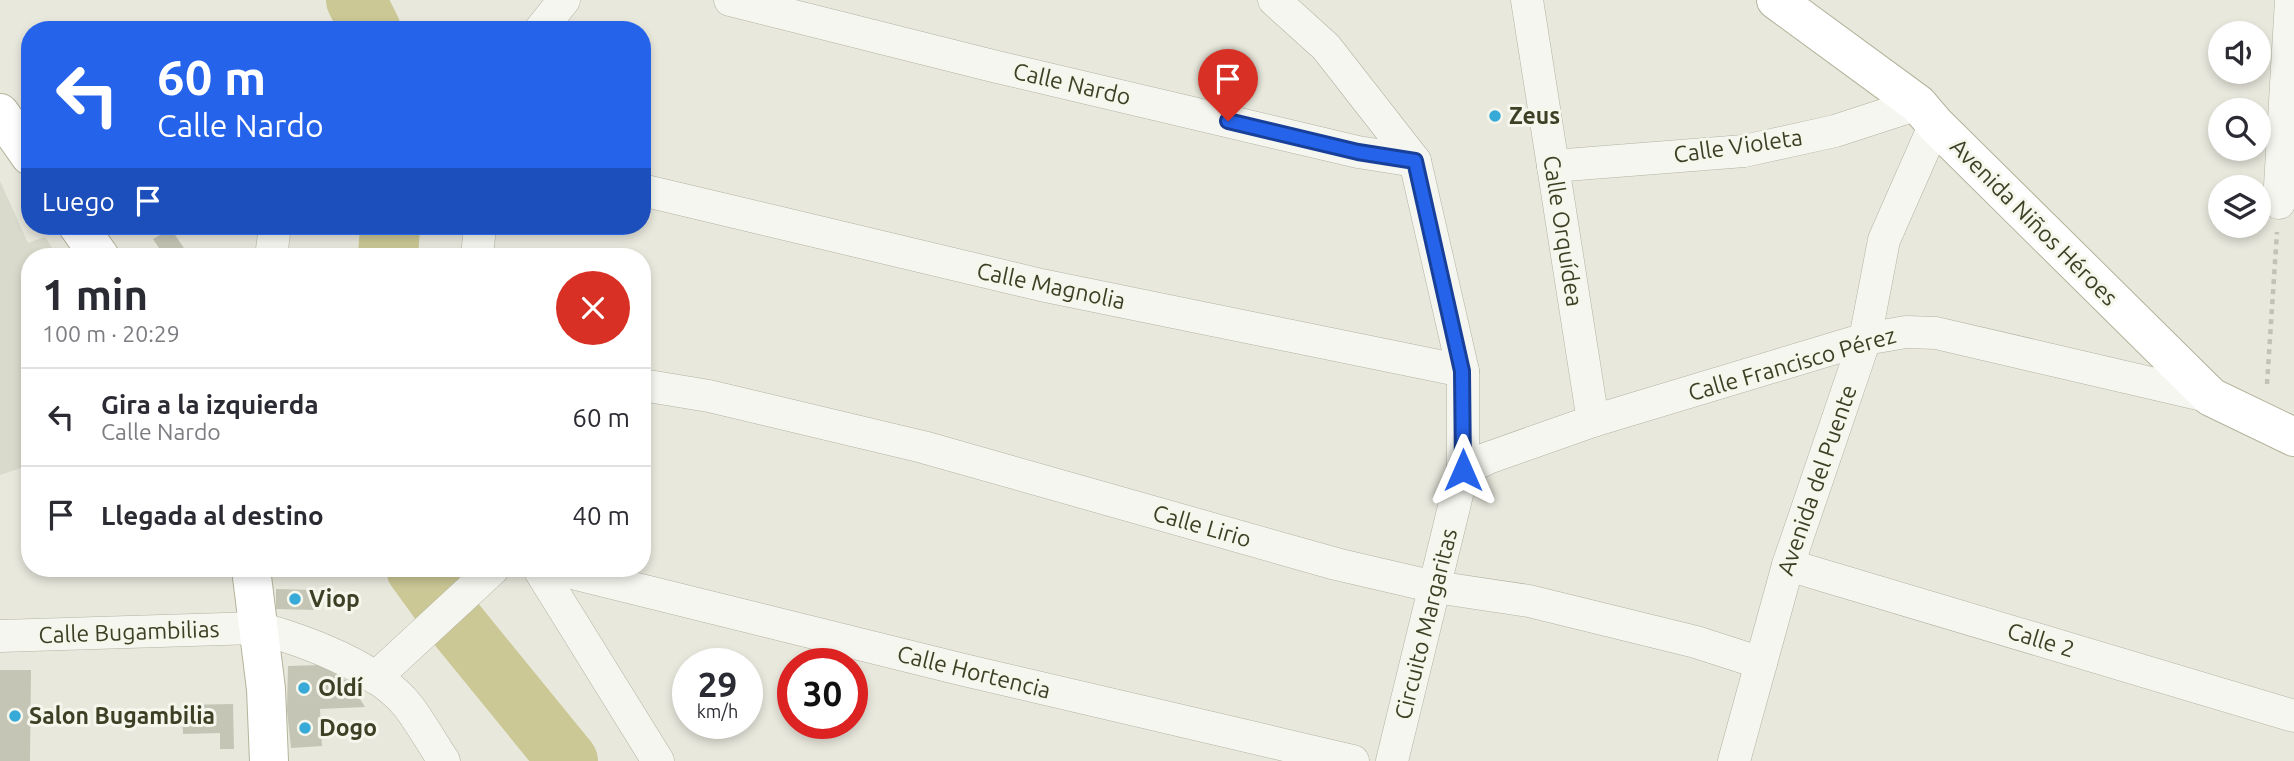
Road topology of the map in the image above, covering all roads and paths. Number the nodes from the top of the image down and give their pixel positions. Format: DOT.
graph roads {
  1 [pos="564,0"];
  2 [pos="730,0"];
  3 [pos="1274,0"];
  4 [pos="1527,0"];
  5 [pos="1776,0"];
  6 [pos="2291,0"];
  7 [pos="547,21"];
  8 [pos="0,113"];
  9 [pos="1927,114"];
  10 [pos="21,143"];
  11 [pos="1415,161"];
  12 [pos="1553,166"];
  13 [pos="651,192"];
  14 [pos="2278,203"];
  15 [pos="1865,340"];
  16 [pos="1462,371"];
  17 [pos="651,386"];
  18 [pos="2211,397"];
  19 [pos="1593,421"];
  20 [pos="2279,431"];
  21 [pos="1463,470"];
  22 [pos="1788,565"];
  23 [pos="252,577"];
  24 [pos="484,577"];
  25 [pos="544,577"];
  26 [pos="588,577"];
  27 [pos="1435,587"];
  28 [pos="259,628"];
  29 [pos="0,636"];
  30 [pos="1761,663"];
  31 [pos="375,678"];
  32 [pos="2294,716"];
  33 [pos="269,761"];
  34 [pos="444,761"];
  35 [pos="658,761"];
  36 [pos="1353,761"];
  37 [pos="1392,761"];
  38 [pos="1734,761"];
  1 -- 7 [label="street"];
  2 -- 11 [label="street, Calle Nardo"];
  3 -- 11 [label="street, Circuito Margaritas"];
  4 -- 12 [label="street, Calle Orquídea"];
  5 -- 9 [label="main road, Avenida Niños Héroes"];
  6 -- 14 [label="street"];
  8 -- 10 [label="main road"];
  9 -- 12 [label="street, Calle Violeta"];
  9 -- 15 [label="street, Avenida del Puente"];
  9 -- 18 [label="main road, Avenida Niños Héroes"];
  11 -- 16 [label="street, Circuito Margaritas"];
  12 -- 19 [label="street, Calle Orquídea"];
  13 -- 16 [label="street, Calle Magnolia"];
  14 -- 20 [label="path"];
  15 -- 18 [label="street, Calle Francisco Pérez"];
  15 -- 19 [label="street, Calle Francisco Pérez"];
  15 -- 22 [label="street, Avenida del Puente"];
  16 -- 21 [label="street, Circuito Margaritas"];
  17 -- 27 [label="street, Calle Lirio"];
  18 -- 20 [label="main road, Avenida Niños Héroes"];
  19 -- 21 [label="street, Calle Francisco Pérez"];
  21 -- 27 [label="street, Circuito Margaritas"];
  22 -- 30 [label="street, Avenida del Puente"];
  22 -- 32 [label="street, Calle 2"];
  23 -- 28 [label="main road"];
  24 -- 31 [label="street"];
  25 -- 35 [label="street"];
  26 -- 36 [label="street, Calle Hortencia"];
  27 -- 30 [label="street, Calle Lirio"];
  27 -- 37 [label="street, Circuito Margaritas"];
  28 -- 29 [label="street, Calle Bugambilias"];
  28 -- 31 [label="street, Calle Bugambilias"];
  28 -- 33 [label="main road"];
  30 -- 38 [label="street, Avenida del Puente"];
  31 -- 34 [label="street, Calle Bugambilias"];
}
